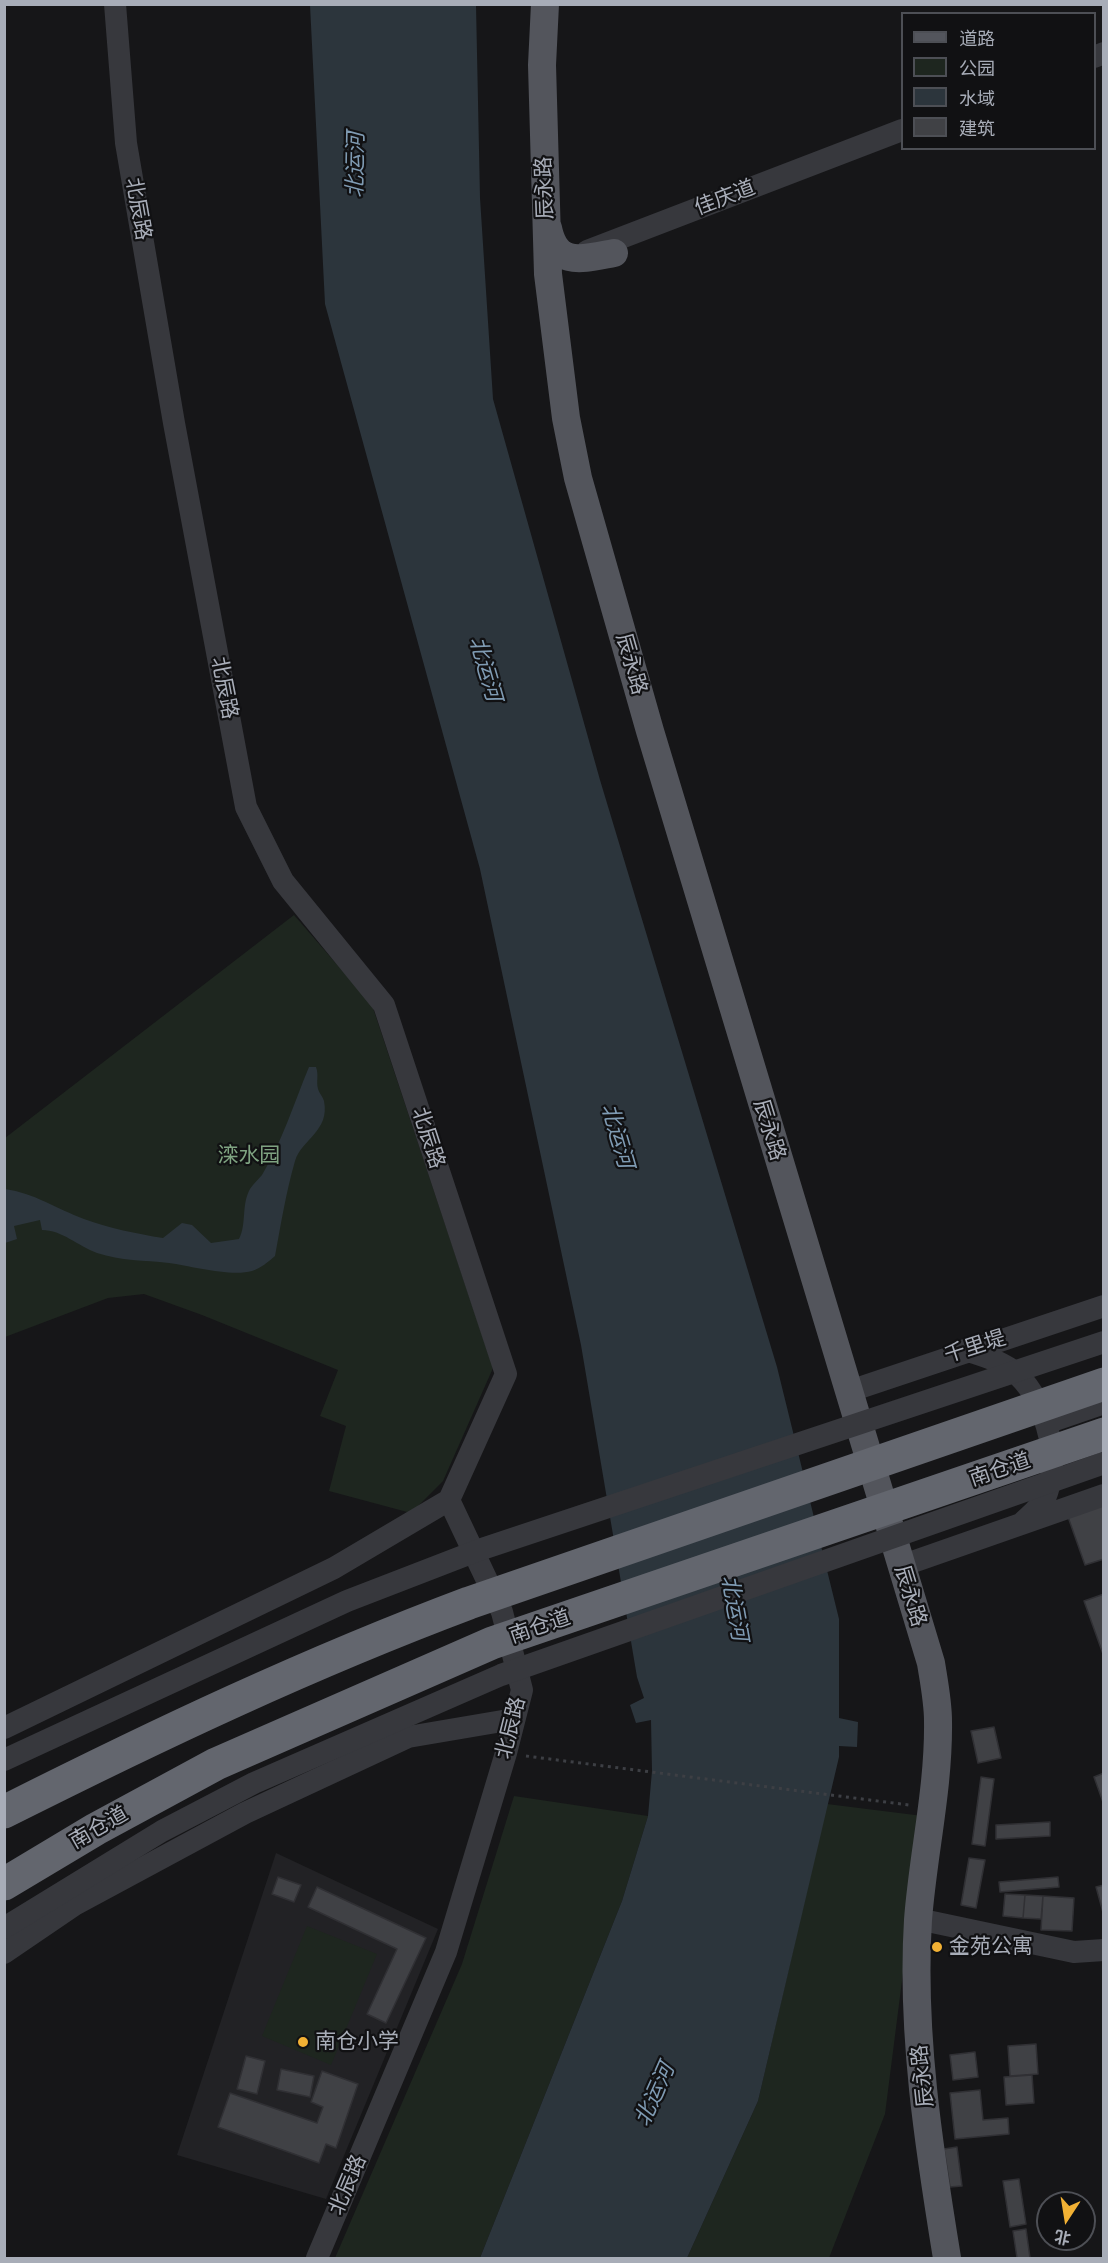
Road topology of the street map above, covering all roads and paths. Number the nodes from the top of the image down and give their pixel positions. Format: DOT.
graph roads {
  1 [pos="115,4"];
  2 [pos="545,4"];
  3 [pos="554,4"];
  4 [pos="901,131"];
  5 [pos="901,144"];
  6 [pos="551,220"];
  7 [pos="609,248"];
  8 [pos="556,264"];
  9 [pos="1104,1306"];
  10 [pos="1104,1342"];
  11 [pos="965,1350"];
  12 [pos="1104,1384"];
  13 [pos="850,1391"];
  14 [pos="1104,1403"];
  15 [pos="1046,1423"];
  16 [pos="1104,1434"];
  17 [pos="1104,1463"];
  18 [pos="1104,1495"];
  19 [pos="449,1500"];
  20 [pos="1021,1524"];
  21 [pos="909,1568"];
  22 [pos="514,1719"];
  23 [pos="4,1728"];
  24 [pos="506,1753"];
  25 [pos="4,1760"];
  26 [pos="931,1808"];
  27 [pos="4,1812"];
  28 [pos="4,1884"];
  29 [pos="921,1919"];
  30 [pos="4,1928"];
  31 [pos="1104,1950"];
  32 [pos="4,1953"];
  33 [pos="317,2259"];
  34 [pos="947,2259"];
  35 [pos="954,2259"];
  1 -- 19 [label="street, 北辰路"];
  2 -- 6 [label="main road, 辰永路"];
  3 -- 6 [label="main road, 辰永路"];
  4 -- 7 [label="street, 佳庆道"];
  5 -- 7 [label="street, 佳庆道"];
  6 -- 7 [label="street"];
  6 -- 8 [label="main road, 辰永路"];
  7 -- 8 [label="main road"];
  8 -- 13 [label="main road, 辰永路"];
  9 -- 11 [label="street, 千里堤"];
  10 -- 25 [label="street, bridge"];
  11 -- 13 [label="street, 千里堤"];
  11 -- 15 [label="street"];
  12 -- 27 [label="highway, bridge"];
  13 -- 21 [label="main road, 辰永路"];
  14 -- 15 [label="street"];
  15 -- 20 [label="street"];
  16 -- 28 [label="highway, 南仓道, bridge"];
  17 -- 30 [label="street, bridge"];
  18 -- 20 [label="street"];
  19 -- 22 [label="street, 北辰路"];
  19 -- 23 [label="street"];
  20 -- 21 [label="street"];
  21 -- 26 [label="main road, 辰永路"];
  21 -- 29 [label="main road, 辰永路"];
  22 -- 24 [label="street, 北辰路"];
  22 -- 32 [label="street"];
  24 -- 26 [label="path"];
  24 -- 33 [label="street, 北辰路"];
  26 -- 29 [label="main road, 辰永路"];
  29 -- 31 [label="street"];
  29 -- 34 [label="main road, 辰永路"];
  29 -- 35 [label="main road, 辰永路"];
}
